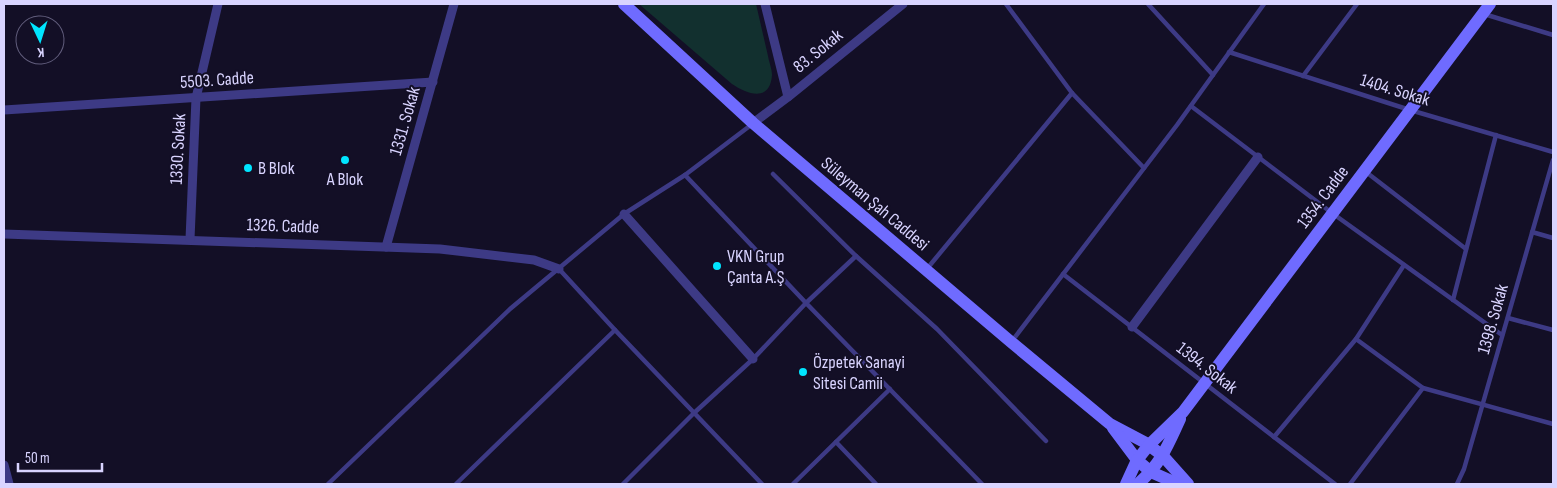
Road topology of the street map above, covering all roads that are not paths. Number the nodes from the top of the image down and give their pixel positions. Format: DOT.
graph roads {
  1 [pos="218,4"];
  2 [pos="454,4"];
  3 [pos="624,4"];
  4 [pos="765,4"];
  5 [pos="902,4"];
  6 [pos="1006,4"];
  7 [pos="1148,4"];
  8 [pos="1264,4"];
  9 [pos="1357,4"];
  10 [pos="1486,9"];
  11 [pos="1553,35"];
  12 [pos="1229,52"];
  13 [pos="1213,75"];
  14 [pos="1303,76"];
  15 [pos="433,82"];
  16 [pos="1072,93"];
  17 [pos="788,97"];
  18 [pos="196,98"];
  19 [pos="1190,106"];
  20 [pos="4,110"];
  21 [pos="1410,110"];
  22 [pos="753,123"];
  23 [pos="1496,135"];
  24 [pos="1553,152"];
  25 [pos="1258,157"];
  26 [pos="1553,160"];
  27 [pos="1144,168"];
  28 [pos="1364,171"];
  29 [pos="773,174"];
  30 [pos="685,175"];
  31 [pos="1332,213"];
  32 [pos="624,214"];
  33 [pos="1532,232"];
  34 [pos="4,234"];
  35 [pos="1553,238"];
  36 [pos="190,239"];
  37 [pos="386,247"];
  38 [pos="1466,248"];
  39 [pos="856,256"];
  40 [pos="1404,265"];
  41 [pos="559,269"];
  42 [pos="926,270"];
  43 [pos="1063,274"];
  44 [pos="1453,300"];
  45 [pos="806,303"];
  46 [pos="1508,318"];
  47 [pos="1132,327"];
  48 [pos="615,330"];
  49 [pos="1553,330"];
  50 [pos="1502,335"];
  51 [pos="1356,339"];
  52 [pos="1011,342"];
  53 [pos="753,359"];
  54 [pos="1205,383"];
  55 [pos="1423,388"];
  56 [pos="890,389"];
  57 [pos="1482,404"];
  58 [pos="1183,412"];
  59 [pos="694,413"];
  60 [pos="1110,424"];
  61 [pos="1553,424"];
  62 [pos="1274,437"];
  63 [pos="1046,441"];
  64 [pos="836,442"];
  65 [pos="1149,445"];
  66 [pos="1163,456"];
  67 [pos="1138,460"];
  68 [pos="4,465"];
  69 [pos="1151,472"];
  70 [pos="9,484"];
  71 [pos="328,484"];
  72 [pos="456,484"];
  73 [pos="623,484"];
  74 [pos="762,484"];
  75 [pos="793,484"];
  76 [pos="876,484"];
  77 [pos="982,484"];
  78 [pos="1126,484"];
  79 [pos="1138,484"];
  80 [pos="1178,484"];
  81 [pos="1188,484"];
  82 [pos="1335,484"];
  83 [pos="1350,484"];
  84 [pos="1458,484"];
  1 -- 18 [label="street, 1330. Sokak"];
  2 -- 15 [label="street, 1331. Sokak"];
  3 -- 22 [label="main road, Süleyman Şah Caddesi"];
  4 -- 17 [label="street"];
  5 -- 17 [label="street, 83. Sokak"];
  6 -- 16 [label="lane"];
  7 -- 13 [label="lane"];
  8 -- 12 [label="lane"];
  9 -- 14 [label="lane"];
  10 -- 11 [label="lane"];
  10 -- 21 [label="main road, 1354. Cadde"];
  12 -- 13 [label="lane"];
  12 -- 14 [label="lane, 1404. Sokak"];
  13 -- 19 [label="lane"];
  14 -- 21 [label="lane, 1404. Sokak"];
  15 -- 18 [label="street, 5503. Cadde"];
  15 -- 37 [label="street, 1331. Sokak"];
  16 -- 27 [label="lane"];
  16 -- 42 [label="lane"];
  17 -- 22 [label="street, 83. Sokak"];
  18 -- 20 [label="street, 5503. Cadde"];
  18 -- 36 [label="street, 1330. Sokak"];
  19 -- 25 [label="lane"];
  19 -- 27 [label="lane"];
  21 -- 23 [label="lane, 1404. Sokak"];
  21 -- 28 [label="main road, 1354. Cadde"];
  22 -- 30 [label="lane"];
  22 -- 42 [label="main road, Süleyman Şah Caddesi"];
  23 -- 24 [label="lane, 1404. Sokak"];
  23 -- 38 [label="lane"];
  25 -- 31 [label="lane"];
  25 -- 47 [label="street"];
  26 -- 33 [label="lane, 1398. Sokak"];
  27 -- 43 [label="lane"];
  28 -- 31 [label="main road, 1354. Cadde"];
  28 -- 38 [label="lane"];
  29 -- 39 [label="lane"];
  30 -- 32 [label="lane"];
  30 -- 45 [label="lane"];
  31 -- 40 [label="lane"];
  31 -- 54 [label="main road, 1354. Cadde"];
  32 -- 41 [label="lane"];
  32 -- 53 [label="street"];
  33 -- 35 [label="lane"];
  33 -- 46 [label="lane, 1398. Sokak"];
  34 -- 36 [label="street, 1326. Cadde"];
  36 -- 37 [label="street, 1326. Cadde"];
  37 -- 41 [label="street, 1326. Cadde"];
  38 -- 44 [label="lane"];
  39 -- 45 [label="lane"];
  39 -- 63 [label="lane"];
  40 -- 44 [label="lane"];
  40 -- 51 [label="lane"];
  41 -- 48 [label="lane"];
  41 -- 71 [label="lane"];
  42 -- 52 [label="main road, Süleyman Şah Caddesi"];
  43 -- 47 [label="lane, 1394. Sokak"];
  43 -- 52 [label="lane"];
  44 -- 50 [label="lane"];
  45 -- 53 [label="lane"];
  45 -- 56 [label="lane"];
  46 -- 49 [label="lane"];
  46 -- 50 [label="lane, 1398. Sokak"];
  47 -- 54 [label="lane, 1394. Sokak"];
  48 -- 59 [label="lane"];
  48 -- 72 [label="lane"];
  50 -- 57 [label="lane, 1398. Sokak"];
  51 -- 55 [label="lane"];
  51 -- 62 [label="lane"];
  52 -- 60 [label="main road, Süleyman Şah Caddesi"];
  53 -- 59 [label="lane"];
  54 -- 58 [label="main road, 1354. Cadde"];
  54 -- 62 [label="lane, 1394. Sokak"];
  55 -- 57 [label="lane"];
  55 -- 83 [label="lane"];
  56 -- 64 [label="lane"];
  56 -- 77 [label="lane"];
  57 -- 61 [label="lane"];
  57 -- 84 [label="lane, 1398. Sokak"];
  58 -- 65 [label="main road, 1354. Cadde"];
  58 -- 66 [label="main road, 1354. Cadde"];
  59 -- 73 [label="lane"];
  59 -- 74 [label="lane"];
  60 -- 65 [label="main road"];
  60 -- 67 [label="main road"];
  62 -- 82 [label="lane, 1394. Sokak"];
  64 -- 75 [label="lane"];
  64 -- 76 [label="lane"];
  65 -- 66 [label="main road"];
  65 -- 67 [label="main road, 1354. Cadde"];
  66 -- 69 [label="main road, 1354. Cadde"];
  66 -- 81 [label="main road"];
  67 -- 69 [label="main road"];
  67 -- 78 [label="main road, 1354. Cadde"];
  68 -- 70 [label="street"];
  69 -- 79 [label="main road, 1354. Cadde"];
  69 -- 80 [label="main road"];
}
